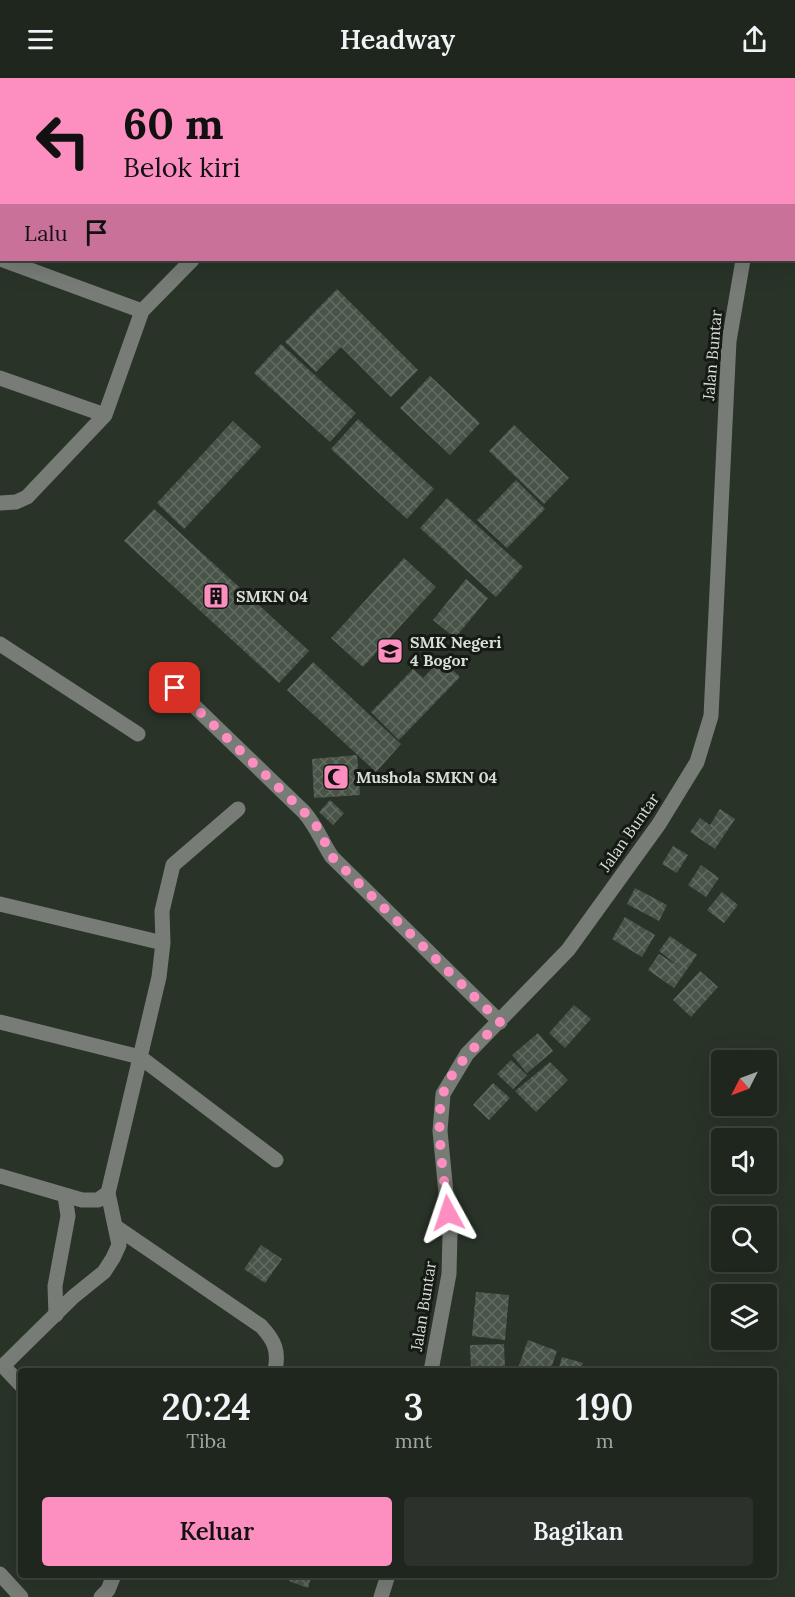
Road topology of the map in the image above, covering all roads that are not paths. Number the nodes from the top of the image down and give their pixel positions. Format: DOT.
graph roads {
  1 [pos="7,261"];
  2 [pos="191,261"];
  3 [pos="743,261"];
  4 [pos="142,311"];
  5 [pos="0,378"];
  6 [pos="105,415"];
  7 [pos="0,502"];
  8 [pos="0,644"];
  9 [pos="159,672"];
  10 [pos="138,734"];
  11 [pos="238,809"];
  12 [pos="0,904"];
  13 [pos="163,943"];
  14 [pos="0,1022"];
  15 [pos="500,1022"];
  16 [pos="140,1057"];
  17 [pos="276,1160"];
  18 [pos="0,1176"];
  19 [pos="108,1192"];
  20 [pos="65,1196"];
  21 [pos="116,1227"];
  22 [pos="56,1315"];
  23 [pos="2,1364"];
  24 [pos="276,1368"];
  25 [pos="432,1368"];
  26 [pos="18,1382"];
  27 [pos="0,1574"];
  28 [pos="113,1578"];
  29 [pos="387,1578"];
  30 [pos="21,1597"];
  31 [pos="102,1597"];
  32 [pos="381,1597"];
  1 -- 4 [label="street"];
  2 -- 4 [label="street"];
  3 -- 15 [label="street, Jalan Buntar"];
  4 -- 6 [label="street"];
  5 -- 6 [label="street"];
  6 -- 7 [label="street"];
  8 -- 10 [label="street"];
  9 -- 15 [label="street"];
  11 -- 13 [label="street"];
  12 -- 13 [label="street"];
  13 -- 16 [label="street"];
  14 -- 16 [label="street"];
  15 -- 25 [label="street, Jalan Buntar"];
  16 -- 17 [label="street"];
  16 -- 19 [label="street"];
  18 -- 20 [label="street"];
  19 -- 20 [label="street"];
  19 -- 21 [label="street"];
  20 -- 22 [label="street"];
  21 -- 22 [label="street"];
  21 -- 24 [label="street"];
  22 -- 23 [label="street"];
  23 -- 26 [label="street"];
  27 -- 30 [label="street"];
  28 -- 31 [label="street"];
  29 -- 32 [label="street"];
}
